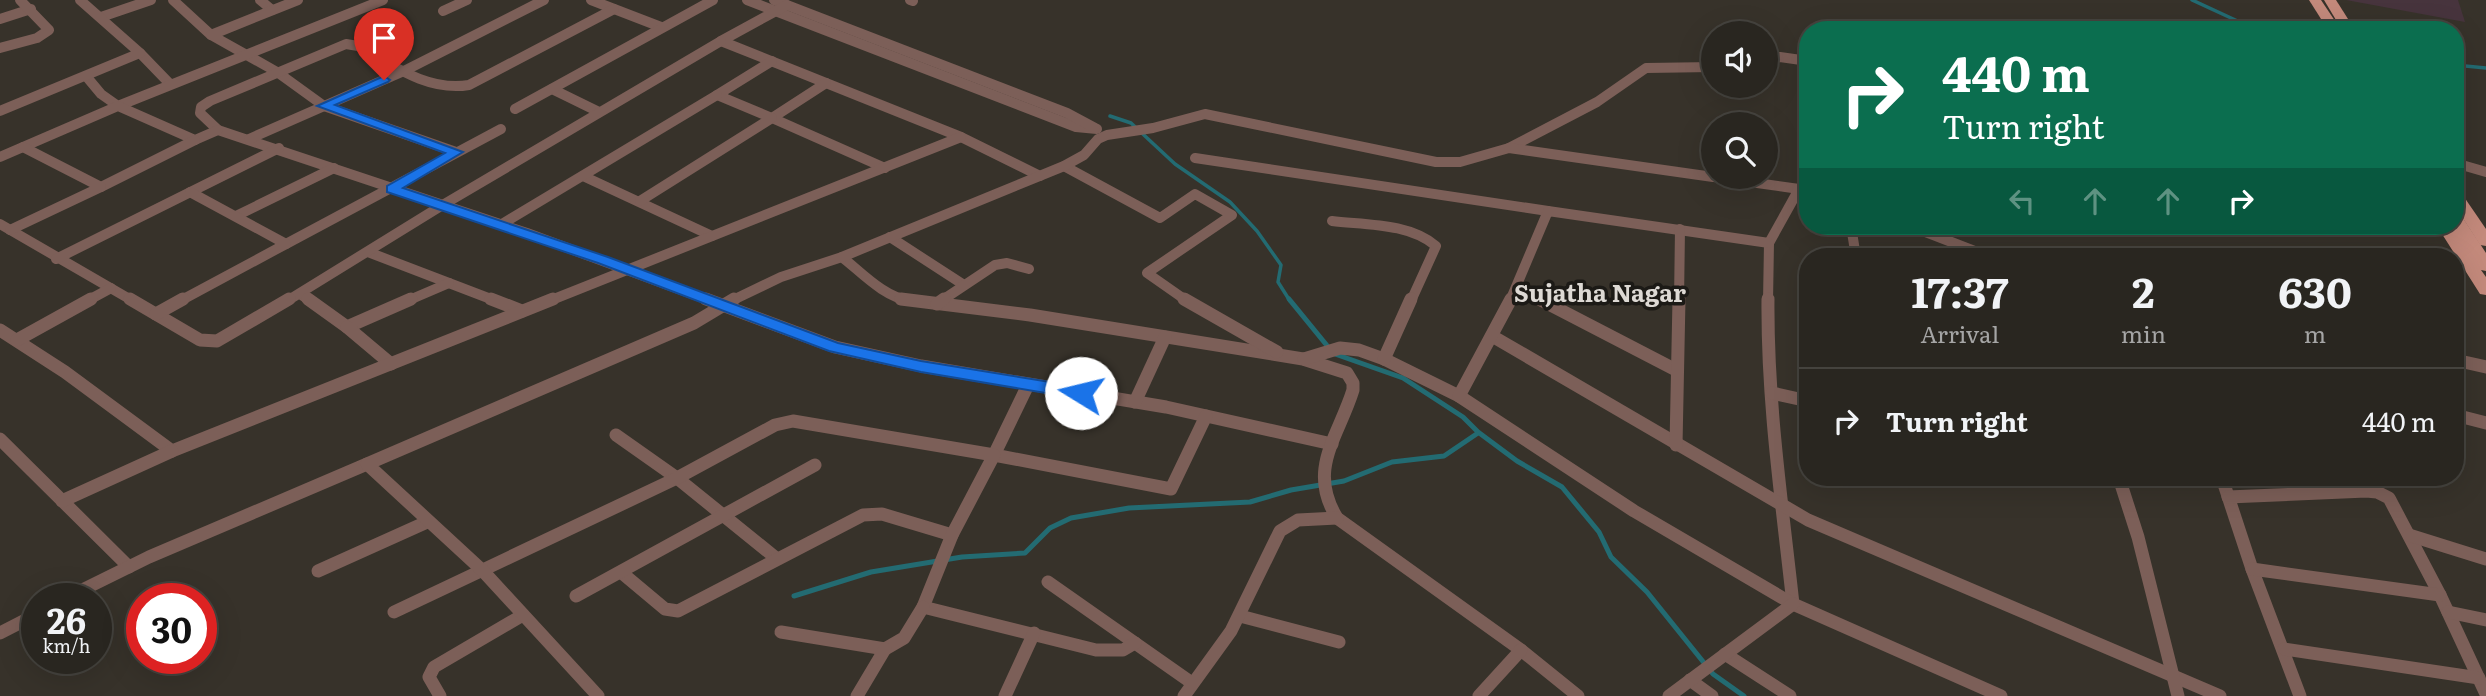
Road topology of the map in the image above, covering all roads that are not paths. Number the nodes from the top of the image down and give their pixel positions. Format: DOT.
graph roads {
  1 [pos="20,0"];
  2 [pos="80,0"];
  3 [pos="151,0"];
  4 [pos="173,0"];
  5 [pos="260,0"];
  6 [pos="298,0"];
  7 [pos="383,0"];
  8 [pos="467,0"];
  9 [pos="544,0"];
  10 [pos="591,0"];
  11 [pos="713,0"];
  12 [pos="747,0"];
  13 [pos="2303,0"];
  14 [pos="2315,0"];
  15 [pos="2330,0"];
  16 [pos="774,3"];
  17 [pos="31,9"];
  18 [pos="614,9"];
  19 [pos="272,10"];
  20 [pos="443,11"];
  21 [pos="102,17"];
  22 [pos="0,19"];
  23 [pos="2316,21"];
  24 [pos="2329,21"];
  25 [pos="2343,21"];
  26 [pos="661,27"];
  27 [pos="211,36"];
  28 [pos="721,41"];
  29 [pos="0,48"];
  30 [pos="140,53"];
  31 [pos="243,54"];
  32 [pos="1778,57"];
  33 [pos="1799,60"];
  34 [pos="772,61"];
  35 [pos="1701,67"];
  36 [pos="404,71"];
  37 [pos="277,72"];
  38 [pos="86,76"];
  39 [pos="825,83"];
  40 [pos="170,84"];
  41 [pos="552,89"];
  42 [pos="717,95"];
  43 [pos="118,106"];
  44 [pos="324,106"];
  45 [pos="515,109"];
  46 [pos="0,111"];
  47 [pos="599,111"];
  48 [pos="772,118"];
  49 [pos="501,129"];
  50 [pos="218,130"];
  51 [pos="1102,132"];
  52 [pos="961,137"];
  53 [pos="248,139"];
  54 [pos="195,140"];
  55 [pos="23,147"];
  56 [pos="279,148"];
  57 [pos="1509,148"];
  58 [pos="456,152"];
  59 [pos="0,157"];
  60 [pos="1195,158"];
  61 [pos="1064,166"];
  62 [pos="2464,166"];
  63 [pos="334,168"];
  64 [pos="885,168"];
  65 [pos="2486,172"];
  66 [pos="1701,175"];
  67 [pos="583,176"];
  68 [pos="1040,176"];
  69 [pos="1778,186"];
  70 [pos="101,187"];
  71 [pos="391,189"];
  72 [pos="1799,189"];
  73 [pos="190,192"];
  74 [pos="1799,196"];
  75 [pos="640,201"];
  76 [pos="441,205"];
  77 [pos="2464,208"];
  78 [pos="1548,211"];
  79 [pos="236,216"];
  80 [pos="1332,221"];
  81 [pos="502,224"];
  82 [pos="5,227"];
  83 [pos="1680,229"];
  84 [pos="2464,232"];
  85 [pos="1933,235"];
  86 [pos="712,236"];
  87 [pos="890,237"];
  88 [pos="2486,241"];
  89 [pos="1769,243"];
  90 [pos="286,244"];
  91 [pos="1967,248"];
  92 [pos="368,252"];
  93 [pos="2464,256"];
  94 [pos="842,257"];
  95 [pos="56,259"];
  96 [pos="2486,266"];
  97 [pos="628,269"];
  98 [pos="1029,269"];
  99 [pos="449,283"];
  100 [pos="964,285"];
  101 [pos="110,288"];
  102 [pos="1517,288"];
  103 [pos="2486,290"];
  104 [pos="300,294"];
  105 [pos="937,304"];
  106 [pos="725,305"];
  107 [pos="522,311"];
  108 [pos="156,314"];
  109 [pos="347,327"];
  110 [pos="0,330"];
  111 [pos="1492,336"];
  112 [pos="1165,337"];
  113 [pos="17,340"];
  114 [pos="1284,356"];
  115 [pos="1304,359"];
  116 [pos="1384,359"];
  117 [pos="2464,362"];
  118 [pos="391,364"];
  119 [pos="2486,368"];
  120 [pos="1675,370"];
  121 [pos="1028,384"];
  122 [pos="1772,393"];
  123 [pos="1460,396"];
  124 [pos="1799,399"];
  125 [pos="1135,402"];
  126 [pos="1206,416"];
  127 [pos="2464,417"];
  128 [pos="2486,423"];
  129 [pos="616,435"];
  130 [pos="0,439"];
  131 [pos="1332,444"];
  132 [pos="1676,445"];
  133 [pos="172,451"];
  134 [pos="994,455"];
  135 [pos="367,464"];
  136 [pos="815,465"];
  137 [pos="677,478"];
  138 [pos="2122,486"];
  139 [pos="2225,486"];
  140 [pos="2228,497"];
  141 [pos="62,501"];
  142 [pos="1780,505"];
  143 [pos="724,517"];
  144 [pos="1337,518"];
  145 [pos="427,522"];
  146 [pos="952,535"];
  147 [pos="2409,535"];
  148 [pos="945,552"];
  149 [pos="776,558"];
  150 [pos="2486,559"];
  151 [pos="129,567"];
  152 [pos="938,569"];
  153 [pos="2252,569"];
  154 [pos="318,571"];
  155 [pos="483,571"];
  156 [pos="622,573"];
  157 [pos="1048,582"];
  158 [pos="96,583"];
  159 [pos="2440,595"];
  160 [pos="576,596"];
  161 [pos="1793,604"];
  162 [pos="923,607"];
  163 [pos="394,612"];
  164 [pos="2448,612"];
  165 [pos="523,615"];
  166 [pos="1240,616"];
  167 [pos="2486,620"];
  168 [pos="21,623"];
  169 [pos="781,632"];
  170 [pos="1034,633"];
  171 [pos="0,634"];
  172 [pos="1339,642"];
  173 [pos="1135,643"];
  174 [pos="886,649"];
  175 [pos="2284,649"];
  176 [pos="1521,650"];
  177 [pos="1722,656"];
  178 [pos="2174,676"];
  179 [pos="1695,677"];
  180 [pos="2479,678"];
  181 [pos="1188,690"];
  182 [pos="2486,694"];
  183 [pos="440,696"];
  184 [pos="598,696"];
  185 [pos="857,696"];
  186 [pos="1005,696"];
  187 [pos="1479,696"];
  188 [pos="1578,696"];
  189 [pos="1669,696"];
  190 [pos="1712,696"];
  191 [pos="1790,696"];
  192 [pos="2001,696"];
  193 [pos="2178,696"];
  194 [pos="2220,696"];
  195 [pos="2301,696"];
  1 -- 17 [label="street"];
  2 -- 21 [label="street"];
  3 -- 21 [label="street"];
  4 -- 27 [label="street"];
  5 -- 19 [label="street"];
  6 -- 19 [label="street"];
  7 -- 31 [label="street"];
  8 -- 20 [label="street"];
  9 -- 36 [label="street"];
  10 -- 18 [label="street"];
  11 -- 26 [label="street"];
  12 -- 16 [label="street"];
  13 -- 23 [label="main road"];
  14 -- 24 [label="main road"];
  15 -- 25 [label="main road"];
  16 -- 28 [label="street"];
  16 -- 51 [label="street"];
  16 -- 51 [label="street"];
  17 -- 22 [label="street"];
  17 -- 29 [label="street"];
  18 -- 26 [label="street"];
  18 -- 36 [label="street"];
  19 -- 27 [label="street"];
  21 -- 30 [label="street"];
  26 -- 41 [label="street"];
  27 -- 31 [label="street"];
  28 -- 34 [label="street"];
  28 -- 47 [label="street"];
  30 -- 38 [label="street"];
  30 -- 40 [label="street"];
  31 -- 37 [label="street"];
  31 -- 40 [label="street"];
  32 -- 33 [label="street"];
  34 -- 39 [label="street"];
  34 -- 42 [label="street"];
  35 -- 57 [label="street"];
  36 -- 37 [label="street"];
  36 -- 44 [label="street"];
  37 -- 44 [label="street"];
  37 -- 50 [label="street"];
  38 -- 43 [label="street"];
  38 -- 46 [label="street"];
  39 -- 48 [label="street"];
  39 -- 52 [label="street"];
  40 -- 43 [label="street"];
  41 -- 45 [label="street"];
  41 -- 47 [label="street"];
  42 -- 48 [label="street"];
  42 -- 67 [label="street"];
  43 -- 54 [label="street"];
  43 -- 55 [label="street"];
  44 -- 53 [label="street"];
  44 -- 58 [label="street"];
  47 -- 76 [label="street"];
  48 -- 64 [label="street"];
  48 -- 75 [label="street"];
  49 -- 58 [label="street"];
  50 -- 53 [label="street"];
  50 -- 54 [label="street"];
  51 -- 57 [label="street"];
  51 -- 61 [label="street"];
  52 -- 64 [label="street"];
  52 -- 68 [label="street"];
  53 -- 56 [label="street"];
  54 -- 70 [label="street"];
  55 -- 59 [label="street"];
  55 -- 70 [label="street"];
  56 -- 63 [label="street"];
  56 -- 73 [label="street"];
  57 -- 66 [label="street"];
  58 -- 71 [label="street"];
  60 -- 78 [label="street"];
  61 -- 68 [label="street"];
  61 -- 114 [label="street"];
  62 -- 65 [label="street"];
  63 -- 71 [label="street"];
  63 -- 79 [label="street"];
  64 -- 86 [label="street"];
  67 -- 75 [label="street"];
  67 -- 81 [label="street"];
  68 -- 87 [label="street"];
  69 -- 72 [label="street"];
  70 -- 82 [label="street"];
  71 -- 76 [label="street"];
  71 -- 90 [label="street"];
  73 -- 79 [label="street"];
  73 -- 95 [label="street"];
  74 -- 89 [label="street"];
  75 -- 86 [label="street"];
  76 -- 81 [label="street"];
  76 -- 92 [label="street"];
  77 -- 88 [label="main road"];
  78 -- 83 [label="street"];
  78 -- 102 [label="street"];
  79 -- 90 [label="street"];
  80 -- 116 [label="street"];
  81 -- 97 [label="street"];
  82 -- 95 [label="street"];
  83 -- 89 [label="street"];
  83 -- 120 [label="street"];
  84 -- 96 [label="main road"];
  85 -- 91 [label="street"];
  86 -- 97 [label="street"];
  87 -- 94 [label="street"];
  87 -- 100 [label="street"];
  89 -- 122 [label="street"];
  90 -- 108 [label="street"];
  92 -- 99 [label="street"];
  92 -- 104 [label="street"];
  93 -- 103 [label="main road"];
  94 -- 105 [label="street"];
  94 -- 106 [label="street"];
  95 -- 101 [label="street"];
  97 -- 106 [label="street"];
  97 -- 107 [label="street"];
  98 -- 100 [label="street"];
  99 -- 107 [label="street"];
  99 -- 109 [label="street"];
  100 -- 105 [label="street"];
  101 -- 108 [label="street"];
  101 -- 113 [label="street"];
  102 -- 111 [label="street"];
  102 -- 120 [label="street"];
  104 -- 108 [label="street"];
  104 -- 109 [label="street"];
  105 -- 112 [label="street"];
  106 -- 121 [label="street"];
  106 -- 135 [label="street"];
  107 -- 118 [label="street"];
  109 -- 118 [label="street"];
  110 -- 113 [label="street"];
  111 -- 123 [label="street"];
  111 -- 132 [label="street"];
  112 -- 114 [label="street"];
  112 -- 125 [label="street"];
  113 -- 133 [label="street"];
  114 -- 115 [label="street"];
  115 -- 116 [label="street"];
  115 -- 131 [label="street"];
  116 -- 123 [label="street"];
  117 -- 119 [label="street"];
  118 -- 133 [label="street"];
  120 -- 132 [label="street"];
  121 -- 125 [label="street"];
  121 -- 134 [label="street"];
  122 -- 124 [label="street"];
  122 -- 142 [label="street"];
  123 -- 161 [label="street"];
  125 -- 126 [label="street"];
  126 -- 131 [label="street"];
  126 -- 134 [label="street"];
  127 -- 128 [label="street"];
  129 -- 137 [label="street"];
  130 -- 141 [label="street"];
  131 -- 144 [label="street"];
  132 -- 142 [label="street"];
  133 -- 141 [label="street"];
  134 -- 137 [label="street"];
  134 -- 146 [label="street"];
  135 -- 145 [label="street"];
  135 -- 151 [label="street"];
  136 -- 143 [label="street"];
  137 -- 143 [label="street"];
  137 -- 155 [label="street"];
  138 -- 178 [label="street"];
  139 -- 140 [label="street"];
  140 -- 147 [label="street"];
  140 -- 153 [label="street"];
  141 -- 151 [label="street"];
  142 -- 161 [label="street"];
  142 -- 178 [label="street"];
  143 -- 149 [label="street"];
  143 -- 156 [label="street"];
  144 -- 166 [label="street"];
  144 -- 176 [label="street"];
  145 -- 154 [label="street"];
  145 -- 155 [label="street"];
  146 -- 148 [label="street"];
  146 -- 149 [label="street"];
  147 -- 150 [label="street"];
  147 -- 159 [label="street"];
  148 -- 152 [label="street"];
  149 -- 156 [label="street"];
  151 -- 158 [label="street"];
  152 -- 162 [label="street"];
  153 -- 159 [label="street"];
  153 -- 175 [label="street"];
  155 -- 163 [label="street"];
  155 -- 165 [label="street"];
  156 -- 160 [label="street"];
  157 -- 173 [label="street"];
  159 -- 164 [label="street"];
  161 -- 177 [label="street"];
  161 -- 192 [label="street"];
  162 -- 170 [label="street"];
  162 -- 174 [label="street"];
  164 -- 167 [label="street"];
  164 -- 180 [label="street"];
  165 -- 183 [label="street"];
  165 -- 184 [label="street"];
  166 -- 172 [label="street"];
  166 -- 181 [label="street"];
  168 -- 171 [label="street"];
  169 -- 174 [label="street"];
  170 -- 173 [label="street"];
  170 -- 186 [label="street"];
  173 -- 181 [label="street"];
  174 -- 185 [label="street"];
  175 -- 180 [label="street"];
  175 -- 195 [label="street"];
  176 -- 187 [label="street"];
  176 -- 188 [label="street"];
  177 -- 179 [label="street"];
  177 -- 191 [label="street"];
  178 -- 193 [label="street"];
  178 -- 194 [label="street"];
  179 -- 189 [label="street"];
  179 -- 190 [label="street"];
  180 -- 182 [label="street"];
}
